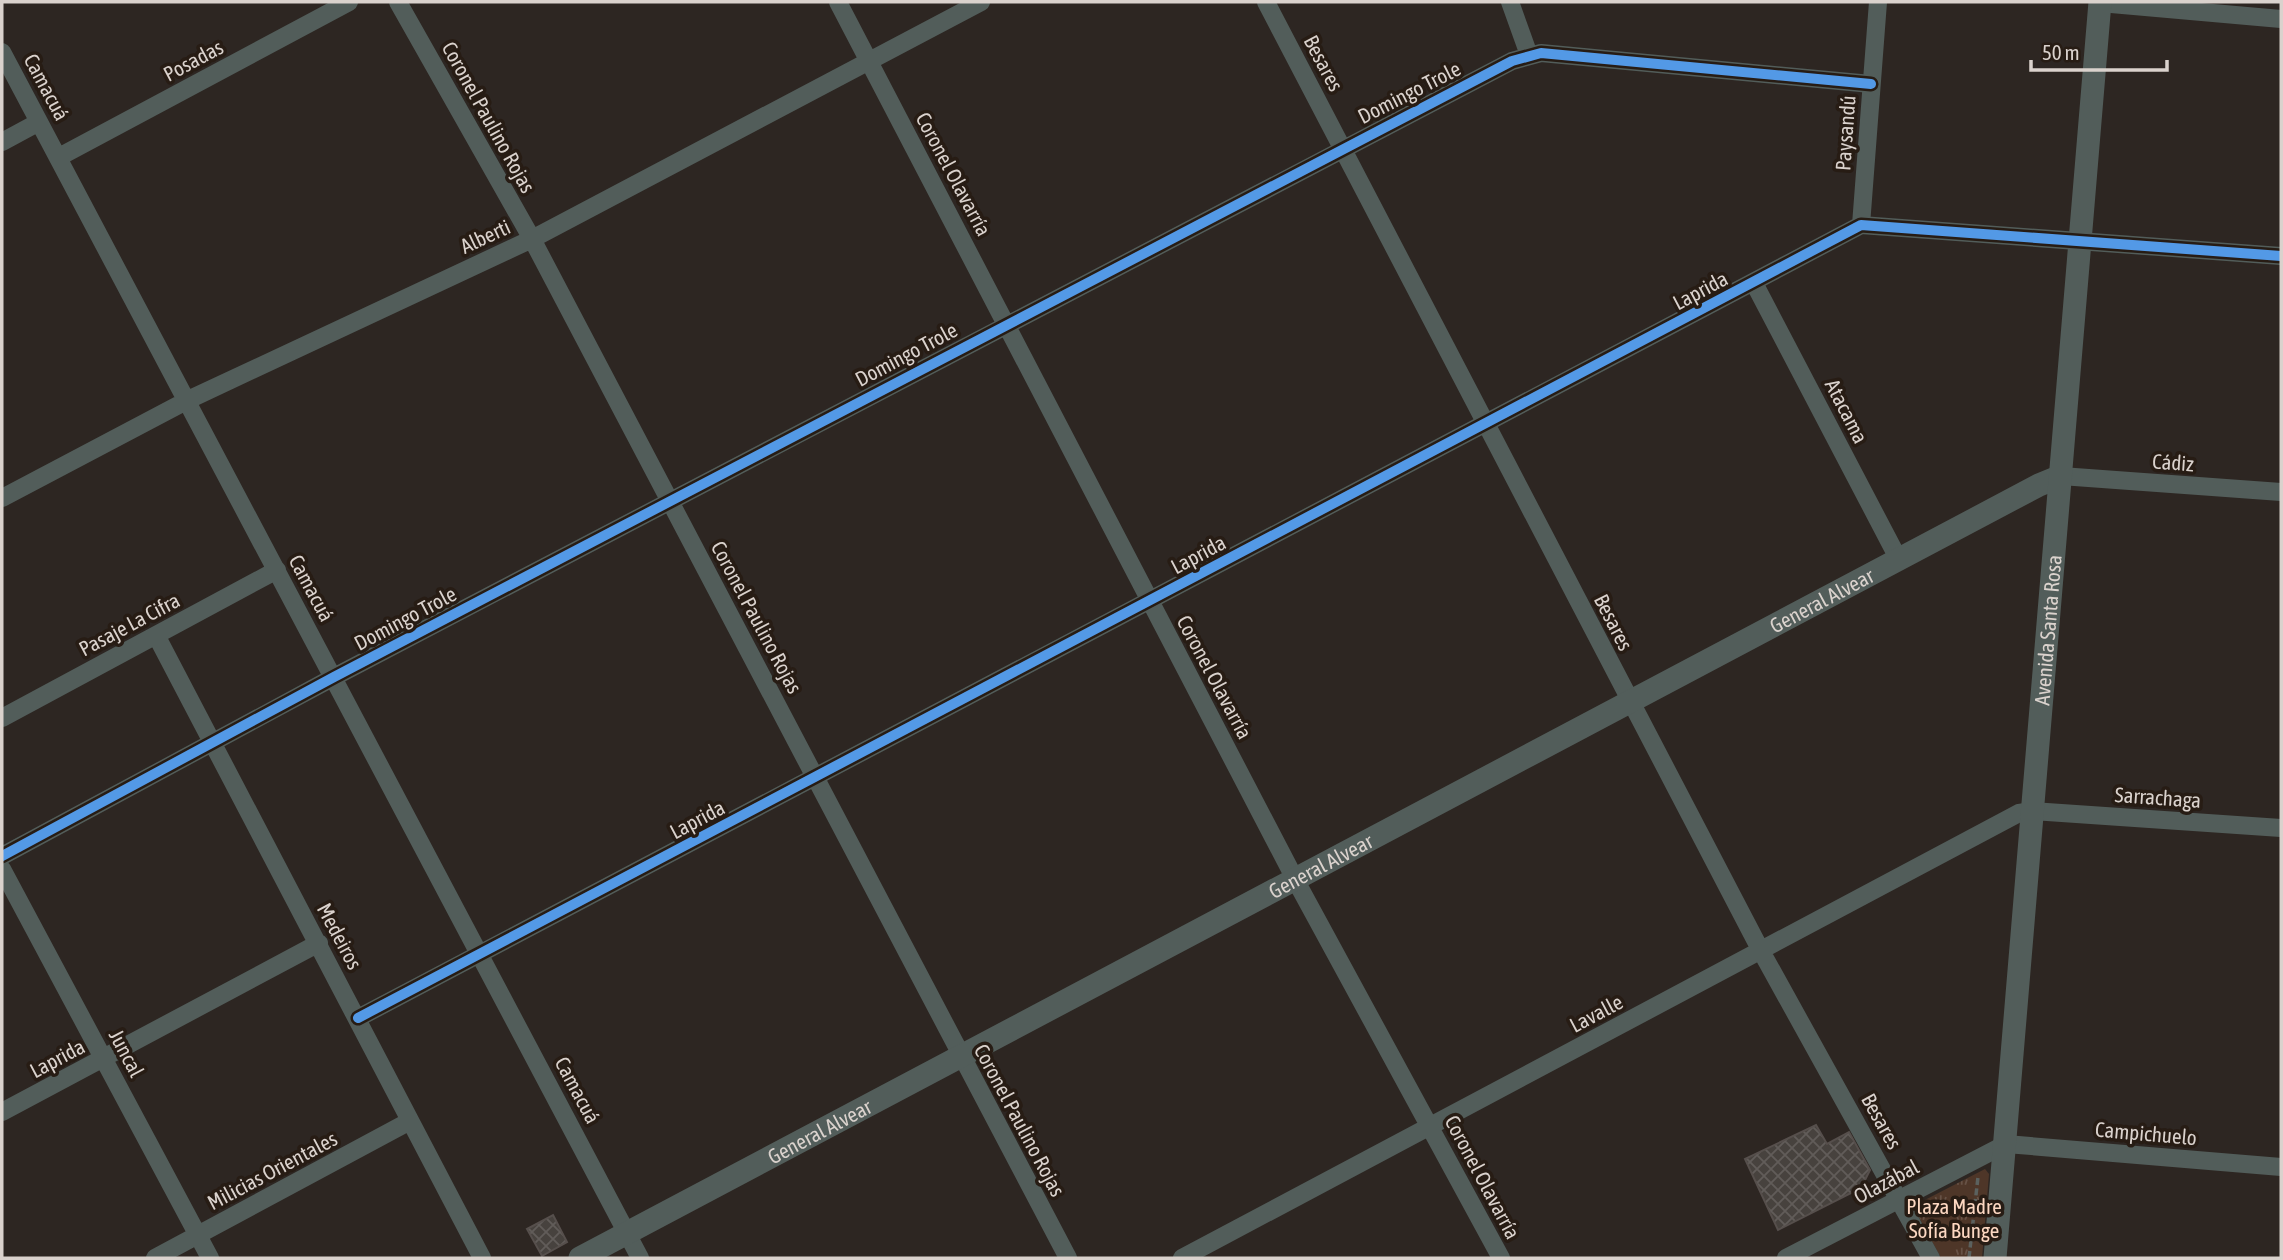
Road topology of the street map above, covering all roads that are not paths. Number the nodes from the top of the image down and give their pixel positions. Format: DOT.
graph roads {
  1 [pos="349,2"];
  2 [pos="398,2"];
  3 [pos="838,2"];
  4 [pos="981,2"];
  5 [pos="1266,2"];
  6 [pos="1510,2"];
  7 [pos="1878,2"];
  8 [pos="2100,2"];
  9 [pos="2281,19"];
  10 [pos="2,52"];
  11 [pos="1529,55"];
  12 [pos="869,61"];
  13 [pos="1871,84"];
  14 [pos="39,122"];
  15 [pos="2,142"];
  16 [pos="1342,147"];
  17 [pos="59,158"];
  18 [pos="1861,225"];
  19 [pos="532,239"];
  20 [pos="2080,242"];
  21 [pos="2281,256"];
  22 [pos="1754,283"];
  23 [pos="1006,323"];
  24 [pos="188,400"];
  25 [pos="1486,424"];
  26 [pos="2062,477"];
  27 [pos="2281,492"];
  28 [pos="2,498"];
  29 [pos="670,502"];
  30 [pos="1899,560"];
  31 [pos="277,570"];
  32 [pos="1150,601"];
  33 [pos="156,635"];
  34 [pos="334,677"];
  35 [pos="1631,704"];
  36 [pos="2,718"];
  37 [pos="213,742"];
  38 [pos="816,778"];
  39 [pos="2032,811"];
  40 [pos="2281,828"];
  41 [pos="2,856"];
  42 [pos="2,869"];
  43 [pos="1296,881"];
  44 [pos="319,943"];
  45 [pos="1761,951"];
  46 [pos="482,954"];
  47 [pos="358,1018"];
  48 [pos="961,1058"];
  49 [pos="104,1059"];
  50 [pos="2,1112"];
  51 [pos="410,1121"];
  52 [pos="1430,1126"];
  53 [pos="2006,1144"];
  54 [pos="2281,1167"];
  55 [pos="1900,1200"];
  56 [pos="627,1234"];
  57 [pos="198,1235"];
  58 [pos="155,1258"];
  59 [pos="211,1258"];
  60 [pos="482,1258"];
  61 [pos="580,1258"];
  62 [pos="640,1258"];
  63 [pos="1068,1258"];
  64 [pos="1182,1258"];
  65 [pos="1501,1258"];
  66 [pos="1786,1258"];
  67 [pos="1931,1258"];
  68 [pos="1995,1258"];
  1 -- 17 [label="street, Posadas"];
  2 -- 19 [label="street, Coronel Paulino Rojas"];
  3 -- 12 [label="street, Coronel Olavarría"];
  4 -- 12 [label="street, Alberti"];
  5 -- 16 [label="street, Besares"];
  6 -- 11 [label="street"];
  7 -- 13 [label="street, Paysandú"];
  8 -- 9 [label="street"];
  8 -- 20 [label="street, Avenida Santa Rosa"];
  10 -- 14 [label="street, Camacuá"];
  11 -- 13 [label="street, Domingo Trole"];
  11 -- 16 [label="street, Domingo Trole"];
  12 -- 19 [label="street, Alberti"];
  12 -- 23 [label="street, Coronel Olavarría"];
  13 -- 18 [label="street, Paysandú"];
  14 -- 15 [label="street"];
  14 -- 17 [label="street, Camacuá"];
  16 -- 23 [label="street, Domingo Trole"];
  16 -- 25 [label="street, Besares"];
  17 -- 24 [label="street, Camacuá"];
  18 -- 20 [label="street"];
  18 -- 22 [label="street, Laprida"];
  19 -- 24 [label="street, Alberti"];
  19 -- 29 [label="street, Coronel Paulino Rojas"];
  20 -- 21 [label="street"];
  20 -- 26 [label="street, Avenida Santa Rosa"];
  22 -- 25 [label="street, Laprida"];
  22 -- 30 [label="street, Atacama"];
  23 -- 29 [label="street, Domingo Trole"];
  23 -- 32 [label="street, Coronel Olavarría"];
  24 -- 28 [label="street, Alberti"];
  24 -- 31 [label="street, Camacuá"];
  25 -- 32 [label="street, Laprida"];
  25 -- 35 [label="street, Besares"];
  26 -- 27 [label="street, Cádiz"];
  26 -- 30 [label="street, General Alvear"];
  26 -- 39 [label="street, Avenida Santa Rosa"];
  29 -- 34 [label="street, Domingo Trole"];
  29 -- 38 [label="street, Coronel Paulino Rojas"];
  30 -- 35 [label="street, General Alvear"];
  31 -- 33 [label="street, Pasaje La Cifra"];
  31 -- 34 [label="street, Camacuá"];
  32 -- 38 [label="street, Laprida"];
  32 -- 43 [label="street, Coronel Olavarría"];
  33 -- 36 [label="street, Pasaje La Cifra"];
  33 -- 37 [label="street, Medeiros"];
  34 -- 37 [label="street, Domingo Trole"];
  34 -- 46 [label="street, Camacuá"];
  35 -- 43 [label="street, General Alvear"];
  35 -- 45 [label="street, Besares"];
  37 -- 41 [label="street, Domingo Trole"];
  37 -- 44 [label="street, Medeiros"];
  38 -- 46 [label="street, Laprida"];
  38 -- 48 [label="street, Coronel Paulino Rojas"];
  39 -- 40 [label="street, Sarrachaga"];
  39 -- 45 [label="street, Lavalle"];
  39 -- 53 [label="street, Avenida Santa Rosa"];
  42 -- 49 [label="street, Juncal"];
  43 -- 48 [label="street, General Alvear"];
  43 -- 52 [label="street, Coronel Olavarría"];
  44 -- 47 [label="street, Medeiros"];
  44 -- 49 [label="street, Laprida"];
  45 -- 52 [label="street, Lavalle"];
  45 -- 55 [label="street, Besares"];
  46 -- 47 [label="street, Laprida"];
  46 -- 56 [label="street, Camacuá"];
  47 -- 51 [label="street, Medeiros"];
  48 -- 56 [label="street, General Alvear"];
  48 -- 63 [label="street, Coronel Paulino Rojas"];
  49 -- 50 [label="street, Laprida"];
  49 -- 57 [label="street, Juncal"];
  51 -- 57 [label="street, Milicias Orientales"];
  51 -- 60 [label="street, Medeiros"];
  52 -- 64 [label="street, Lavalle"];
  52 -- 65 [label="street, Coronel Olavarría"];
  53 -- 54 [label="street, Campichuelo"];
  53 -- 55 [label="street, Olazábal"];
  53 -- 68 [label="street, Avenida Santa Rosa"];
  55 -- 66 [label="street, Olazábal"];
  55 -- 67 [label="street, Besares"];
  56 -- 61 [label="street, General Alvear"];
  56 -- 62 [label="street, Camacuá"];
  57 -- 58 [label="street, Milicias Orientales"];
  57 -- 59 [label="street, Juncal"];
}
